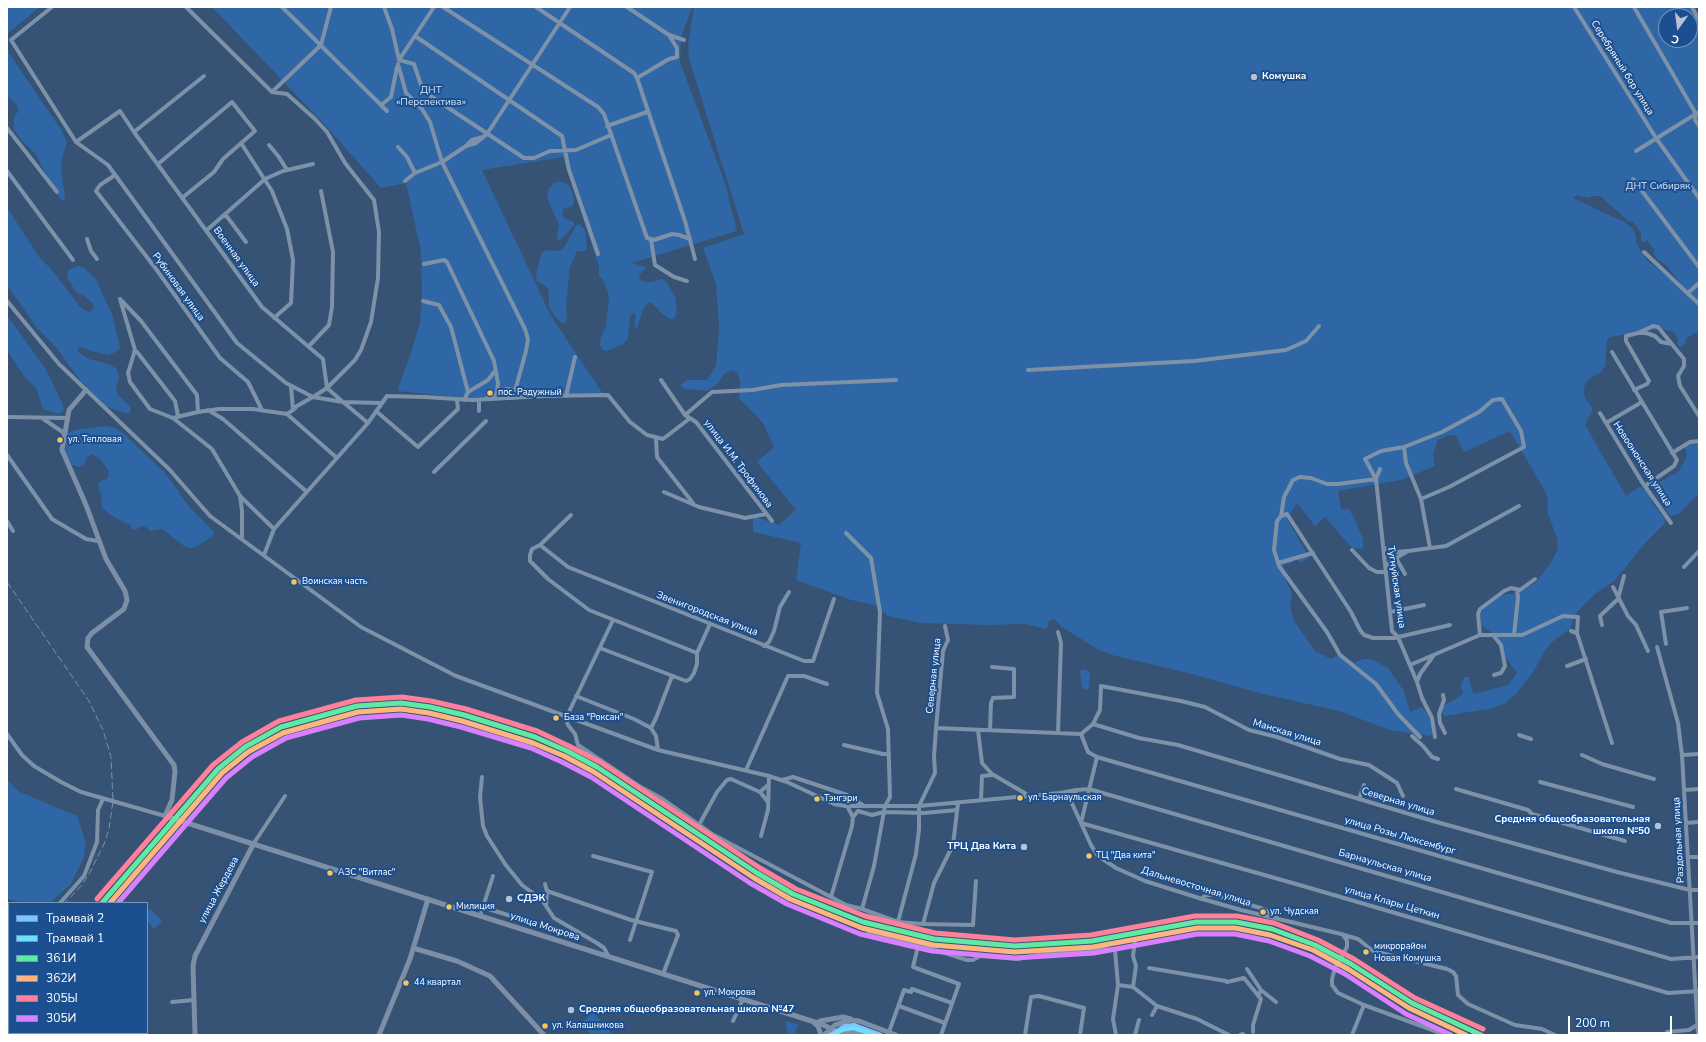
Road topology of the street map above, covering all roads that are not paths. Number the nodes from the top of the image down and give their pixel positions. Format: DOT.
graph roads {
  1 [pos="52,7"];
  2 [pos="186,7"];
  3 [pos="282,7"];
  4 [pos="330,7"];
  5 [pos="384,7"];
  6 [pos="434,7"];
  7 [pos="443,7"];
  8 [pos="536,7"];
  9 [pos="570,7"];
  10 [pos="627,7"];
  11 [pos="1574,7"];
  12 [pos="1634,7"];
  13 [pos="1692,7"];
  14 [pos="1699,20"];
  15 [pos="560,23"];
  16 [pos="669,35"];
  17 [pos="415,36"];
  18 [pos="684,40"];
  19 [pos="321,45"];
  20 [pos="399,62"];
  21 [pos="532,64"];
  22 [pos="204,76"];
  23 [pos="637,78"];
  24 [pos="272,92"];
  25 [pos="510,100"];
  26 [pos="381,105"];
  27 [pos="387,111"];
  28 [pos="648,112"];
  29 [pos="1698,113"];
  30 [pos="607,126"];
  31 [pos="1699,126"];
  32 [pos="7,128"];
  33 [pos="134,132"];
  34 [pos="485,135"];
  35 [pos="611,135"];
  36 [pos="1656,138"];
  37 [pos="76,142"];
  38 [pos="242,143"];
  39 [pos="269,145"];
  40 [pos="398,147"];
  41 [pos="1636,151"];
  42 [pos="566,152"];
  43 [pos="442,162"];
  44 [pos="158,164"];
  45 [pos="313,164"];
  46 [pos="287,170"];
  47 [pos="7,171"];
  48 [pos="415,173"];
  49 [pos="115,174"];
  50 [pos="265,179"];
  51 [pos="1633,179"];
  52 [pos="405,181"];
  53 [pos="321,191"];
  54 [pos="57,192"];
  55 [pos="182,198"];
  56 [pos="1699,198"];
  57 [pos="225,214"];
  58 [pos="207,230"];
  59 [pos="87,239"];
  60 [pos="690,239"];
  61 [pos="650,240"];
  62 [pos="246,242"];
  63 [pos="1644,252"];
  64 [pos="598,254"];
  65 [pos="97,259"];
  66 [pos="695,259"];
  67 [pos="73,260"];
  68 [pos="424,264"];
  69 [pos="1699,267"];
  70 [pos="687,281"];
  71 [pos="1699,283"];
  72 [pos="1689,292"];
  73 [pos="423,301"];
  74 [pos="7,302"];
  75 [pos="1699,304"];
  76 [pos="274,318"];
  77 [pos="1319,326"];
  78 [pos="1638,333"];
  79 [pos="1672,344"];
  80 [pos="309,346"];
  81 [pos="134,352"];
  82 [pos="1612,352"];
  83 [pos="575,357"];
  84 [pos="1028,370"];
  85 [pos="495,371"];
  86 [pos="661,380"];
  87 [pos="896,380"];
  88 [pos="292,386"];
  89 [pos="326,388"];
  90 [pos="86,390"];
  91 [pos="515,390"];
  92 [pos="1634,390"];
  93 [pos="468,392"];
  94 [pos="497,393"];
  95 [pos="566,396"];
  96 [pos="313,397"];
  97 [pos="513,398"];
  98 [pos="457,400"];
  99 [pos="464,400"];
  100 [pos="481,400"];
  101 [pos="343,402"];
  102 [pos="1642,402"];
  103 [pos="381,403"];
  104 [pos="208,410"];
  105 [pos="262,410"];
  106 [pos="293,410"];
  107 [pos="376,411"];
  108 [pos="479,411"];
  109 [pos="198,412"];
  110 [pos="1600,413"];
  111 [pos="287,414"];
  112 [pos="685,415"];
  113 [pos="178,416"];
  114 [pos="1699,416"];
  115 [pos="7,417"];
  116 [pos="42,418"];
  117 [pos="67,418"];
  118 [pos="173,418"];
  119 [pos="689,419"];
  120 [pos="486,421"];
  121 [pos="368,423"];
  122 [pos="1606,423"];
  123 [pos="64,433"];
  124 [pos="656,438"];
  125 [pos="1699,441"];
  126 [pos="1404,447"];
  127 [pos="1672,453"];
  128 [pos="7,455"];
  129 [pos="337,458"];
  130 [pos="1380,469"];
  131 [pos="434,472"];
  132 [pos="1376,479"];
  133 [pos="1645,486"];
  134 [pos="307,492"];
  135 [pos="664,492"];
  136 [pos="240,496"];
  137 [pos="1421,499"];
  138 [pos="695,504"];
  139 [pos="1519,506"];
  140 [pos="766,514"];
  141 [pos="571,515"];
  142 [pos="1281,516"];
  143 [pos="7,520"];
  144 [pos="772,521"];
  145 [pos="1671,523"];
  146 [pos="274,529"];
  147 [pos="13,531"];
  148 [pos="846,533"];
  149 [pos="242,539"];
  150 [pos="98,541"];
  151 [pos="540,545"];
  152 [pos="1383,548"];
  153 [pos="1430,548"];
  154 [pos="1352,550"];
  155 [pos="1408,551"];
  156 [pos="1699,551"];
  157 [pos="1313,553"];
  158 [pos="264,556"];
  159 [pos="1396,558"];
  160 [pos="1278,563"];
  161 [pos="1386,566"];
  162 [pos="1684,566"];
  163 [pos="1386,572"];
  164 [pos="1405,574"];
  165 [pos="1624,576"];
  166 [pos="1535,579"];
  167 [pos="1614,587"];
  168 [pos="1517,590"];
  169 [pos="789,592"];
  170 [pos="1618,599"];
  171 [pos="834,600"];
  172 [pos="1424,605"];
  173 [pos="1687,608"];
  174 [pos="1390,612"];
  175 [pos="613,620"];
  176 [pos="710,624"];
  177 [pos="1450,625"];
  178 [pos="1602,625"];
  179 [pos="944,626"];
  180 [pos="1058,632"];
  181 [pos="1571,632"];
  182 [pos="1577,633"];
  183 [pos="1480,635"];
  184 [pos="1514,635"];
  185 [pos="1494,636"];
  186 [pos="1398,637"];
  187 [pos="1666,644"];
  188 [pos="764,646"];
  189 [pos="1656,647"];
  190 [pos="600,648"];
  191 [pos="1648,651"];
  192 [pos="697,652"];
  193 [pos="1436,654"];
  194 [pos="1586,659"];
  195 [pos="1410,664"];
  196 [pos="1567,666"];
  197 [pos="992,668"];
  198 [pos="1494,675"];
  199 [pos="672,676"];
  200 [pos="1417,682"];
  201 [pos="827,684"];
  202 [pos="1443,695"];
  203 [pos="576,696"];
  204 [pos="1429,712"];
  205 [pos="566,718"];
  206 [pos="1440,723"];
  207 [pos="1093,724"];
  208 [pos="651,728"];
  209 [pos="936,728"];
  210 [pos="978,730"];
  211 [pos="990,730"];
  212 [pos="1058,733"];
  213 [pos="1446,733"];
  214 [pos="7,734"];
  215 [pos="1081,734"];
  216 [pos="1519,735"];
  217 [pos="1412,736"];
  218 [pos="1435,737"];
  219 [pos="1420,738"];
  220 [pos="1532,739"];
  221 [pos="1612,743"];
  222 [pos="844,745"];
  223 [pos="658,750"];
  224 [pos="889,754"];
  225 [pos="1699,754"];
  226 [pos="1582,755"];
  227 [pos="1682,755"];
  228 [pos="1097,757"];
  229 [pos="1438,759"];
  230 [pos="746,770"];
  231 [pos="993,775"];
  232 [pos="769,776"];
  233 [pos="482,777"];
  234 [pos="1654,779"];
  235 [pos="782,780"];
  236 [pos="1540,782"];
  237 [pos="768,785"];
  238 [pos="1364,785"];
  239 [pos="1089,789"];
  240 [pos="1456,789"];
  241 [pos="1699,789"];
  242 [pos="1077,790"];
  243 [pos="1685,790"];
  244 [pos="760,792"];
  245 [pos="1060,793"];
  246 [pos="1028,795"];
  247 [pos="284,796"];
  248 [pos="1403,796"];
  249 [pos="103,799"];
  250 [pos="1070,799"];
  251 [pos="1359,799"];
  252 [pos="981,800"];
  253 [pos="768,802"];
  254 [pos="958,804"];
  255 [pos="847,806"];
  256 [pos="864,806"];
  257 [pos="885,806"];
  258 [pos="919,806"];
  259 [pos="1633,807"];
  260 [pos="957,810"];
  261 [pos="884,812"];
  262 [pos="919,812"];
  263 [pos="165,816"];
  264 [pos="853,818"];
  265 [pos="1699,822"];
  266 [pos="1081,823"];
  267 [pos="1686,823"];
  268 [pos="699,825"];
  269 [pos="761,836"];
  270 [pos="1625,841"];
  271 [pos="254,843"];
  272 [pos="594,856"];
  273 [pos="1688,857"];
  274 [pos="1699,857"];
  275 [pos="493,876"];
  276 [pos="976,881"];
  277 [pos="545,884"];
  278 [pos="1690,890"];
  279 [pos="1699,890"];
  280 [pos="547,891"];
  281 [pos="831,897"];
  282 [pos="428,899"];
  283 [pos="1201,899"];
  284 [pos="61,902"];
  285 [pos="546,906"];
  286 [pos="482,907"];
  287 [pos="862,908"];
  288 [pos="480,916"];
  289 [pos="1278,919"];
  290 [pos="524,920"];
  291 [pos="636,920"];
  292 [pos="898,922"];
  293 [pos="923,924"];
  294 [pos="1692,924"];
  295 [pos="1699,924"];
  296 [pos="868,933"];
  297 [pos="1341,934"];
  298 [pos="1358,939"];
  299 [pos="630,940"];
  300 [pos="1135,940"];
  301 [pos="918,946"];
  302 [pos="1347,947"];
  303 [pos="413,948"];
  304 [pos="608,957"];
  305 [pos="1693,957"];
  306 [pos="1699,957"];
  307 [pos="1149,968"];
  308 [pos="1247,969"];
  309 [pos="663,974"];
  310 [pos="1118,985"];
  311 [pos="1133,987"];
  312 [pos="1261,990"];
  313 [pos="1697,991"];
  314 [pos="1258,996"];
  315 [pos="743,999"];
  316 [pos="194,1000"];
  317 [pos="172,1002"];
  318 [pos="1276,1002"];
  319 [pos="952,1003"];
  320 [pos="1364,1005"];
  321 [pos="899,1006"];
  322 [pos="1157,1006"];
  323 [pos="1152,1015"];
  324 [pos="1139,1020"];
  325 [pos="733,1021"];
  326 [pos="810,1021"];
  327 [pos="860,1021"];
  328 [pos="945,1023"];
  329 [pos="1697,1025"];
  330 [pos="830,1028"];
  331 [pos="889,1032"];
  332 [pos="1252,1032"];
  333 [pos="1668,1032"];
  334 [pos="842,1034"];
  335 [pos="195,1035"];
  336 [pos="379,1035"];
  337 [pos="544,1035"];
  338 [pos="821,1035"];
  339 [pos="824,1035"];
  340 [pos="864,1035"];
  341 [pos="896,1035"];
  342 [pos="941,1035"];
  343 [pos="1025,1035"];
  344 [pos="1080,1035"];
  345 [pos="1116,1035"];
  346 [pos="1135,1035"];
  347 [pos="1229,1035"];
  348 [pos="1352,1035"];
  349 [pos="1446,1035"];
  350 [pos="1555,1035"];
  351 [pos="1698,1035"];
  1 -- 37 [label="street"];
  2 -- 24 [label="street"];
  3 -- 19 [label="street"];
  4 -- 19 [label="street"];
  5 -- 20 [label="street"];
  6 -- 17 [label="street"];
  7 -- 21 [label="street"];
  8 -- 15 [label="street"];
  9 -- 15 [label="street"];
  10 -- 16 [label="street"];
  11 -- 36 [label="street, Серебряный бор улица"];
  12 -- 29 [label="street"];
  13 -- 14 [label="street"];
  15 -- 21 [label="street"];
  15 -- 23 [label="street"];
  16 -- 18 [label="street"];
  16 -- 23 [label="street"];
  17 -- 20 [label="street"];
  17 -- 25 [label="street"];
  19 -- 24 [label="street"];
  19 -- 26 [label="street"];
  20 -- 26 [label="street"];
  20 -- 34 [label="street"];
  20 -- 43 [label="street"];
  21 -- 25 [label="street"];
  21 -- 30 [label="street"];
  22 -- 33 [label="street"];
  23 -- 28 [label="street"];
  24 -- 89 [label="street"];
  25 -- 34 [label="street"];
  25 -- 42 [label="street"];
  26 -- 27 [label="street"];
  28 -- 30 [label="street"];
  28 -- 60 [label="street"];
  29 -- 31 [label="street"];
  29 -- 36 [label="street"];
  30 -- 35 [label="street"];
  32 -- 54 [label="street"];
  33 -- 37 [label="street, Военная улица"];
  33 -- 44 [label="street, Военная улица"];
  34 -- 42 [label="street"];
  34 -- 43 [label="street"];
  35 -- 42 [label="street"];
  35 -- 61 [label="street"];
  36 -- 41 [label="street"];
  36 -- 56 [label="street, Серебряный бор улица"];
  37 -- 49 [label="street"];
  38 -- 44 [label="street"];
  38 -- 50 [label="street"];
  38 -- 55 [label="street"];
  39 -- 46 [label="street"];
  40 -- 48 [label="street"];
  42 -- 64 [label="street"];
  43 -- 48 [label="street"];
  43 -- 91 [label="street"];
  44 -- 55 [label="street, Военная улица"];
  45 -- 46 [label="street"];
  46 -- 50 [label="street"];
  47 -- 67 [label="street"];
  48 -- 52 [label="street"];
  49 -- 88 [label="street"];
  49 -- 105 [label="street, Рубиновая улица"];
  50 -- 57 [label="street"];
  50 -- 76 [label="street"];
  51 -- 69 [label="street"];
  53 -- 80 [label="street"];
  55 -- 58 [label="street, Военная улица"];
  57 -- 58 [label="street"];
  57 -- 62 [label="street"];
  58 -- 76 [label="street, Военная улица"];
  59 -- 65 [label="street"];
  60 -- 61 [label="street"];
  60 -- 66 [label="street"];
  61 -- 70 [label="street"];
  63 -- 72 [label="street"];
  68 -- 85 [label="street"];
  71 -- 72 [label="street"];
  72 -- 75 [label="street"];
  73 -- 93 [label="street"];
  74 -- 90 [label="street"];
  76 -- 80 [label="street, Военная улица"];
  77 -- 84 [label="street"];
  78 -- 79 [label="street"];
  78 -- 79 [label="street"];
  78 -- 92 [label="street"];
  79 -- 114 [label="street"];
  80 -- 89 [label="street, Военная улица"];
  81 -- 109 [label="street"];
  81 -- 113 [label="street"];
  81 -- 118 [label="street"];
  82 -- 92 [label="street"];
  83 -- 95 [label="street"];
  85 -- 93 [label="street"];
  85 -- 94 [label="street"];
  86 -- 112 [label="street, улица И.М. Трофимова"];
  87 -- 112 [label="street"];
  88 -- 96 [label="street"];
  88 -- 106 [label="street"];
  89 -- 96 [label="street"];
  89 -- 101 [label="street"];
  90 -- 117 [label="main road"];
  90 -- 149 [label="street"];
  91 -- 94 [label="street"];
  91 -- 97 [label="street"];
  92 -- 102 [label="street"];
  93 -- 99 [label="street"];
  94 -- 100 [label="street"];
  95 -- 97 [label="street"];
  95 -- 124 [label="street"];
  96 -- 101 [label="street"];
  96 -- 106 [label="street"];
  97 -- 100 [label="street"];
  98 -- 99 [label="street"];
  98 -- 103 [label="street"];
  98 -- 107 [label="street"];
  99 -- 100 [label="street"];
  100 -- 108 [label="street"];
  101 -- 103 [label="street"];
  101 -- 121 [label="street"];
  102 -- 122 [label="street"];
  102 -- 127 [label="street"];
  103 -- 107 [label="street"];
  104 -- 105 [label="street"];
  104 -- 109 [label="street"];
  104 -- 134 [label="street"];
  105 -- 111 [label="street"];
  106 -- 111 [label="street"];
  107 -- 121 [label="street"];
  109 -- 113 [label="street"];
  110 -- 122 [label="street, Новоононская улица"];
  111 -- 129 [label="street"];
  112 -- 119 [label="street, улица И.М. Трофимова"];
  113 -- 118 [label="street"];
  115 -- 116 [label="street"];
  116 -- 117 [label="street"];
  116 -- 123 [label="street"];
  117 -- 123 [label="main road"];
  118 -- 136 [label="street"];
  119 -- 124 [label="street"];
  119 -- 140 [label="street, улица И.М. Трофимова"];
  120 -- 131 [label="street"];
  121 -- 129 [label="street"];
  122 -- 133 [label="street, Новоононская улица"];
  123 -- 150 [label="main road"];
  124 -- 138 [label="street"];
  125 -- 127 [label="street"];
  126 -- 132 [label="street"];
  126 -- 137 [label="street"];
  126 -- 137 [label="street"];
  127 -- 133 [label="street"];
  128 -- 150 [label="street"];
  129 -- 134 [label="street"];
  130 -- 132 [label="street"];
  132 -- 142 [label="street"];
  132 -- 152 [label="street, Тугнуйская улица"];
  133 -- 145 [label="street, Новоононская улица"];
  134 -- 146 [label="street"];
  135 -- 138 [label="street"];
  136 -- 146 [label="street"];
  136 -- 149 [label="street"];
  137 -- 153 [label="street"];
  138 -- 140 [label="street"];
  139 -- 153 [label="street"];
  140 -- 144 [label="street, улица И.М. Трофимова"];
  141 -- 151 [label="street"];
  142 -- 157 [label="street"];
  142 -- 160 [label="street"];
  143 -- 147 [label="street"];
  146 -- 158 [label="street"];
  148 -- 224 [label="street"];
  149 -- 158 [label="street"];
  150 -- 263 [label="main road"];
  151 -- 175 [label="street"];
  151 -- 176 [label="street, Звенигородская улица"];
  152 -- 155 [label="street"];
  152 -- 161 [label="street, Тугнуйская улица"];
  153 -- 155 [label="street"];
  154 -- 163 [label="street"];
  155 -- 159 [label="street"];
  156 -- 162 [label="street"];
  157 -- 160 [label="street"];
  157 -- 186 [label="street"];
  158 -- 205 [label="street"];
  159 -- 161 [label="street"];
  159 -- 164 [label="street"];
  160 -- 219 [label="street"];
  161 -- 163 [label="street, Тугнуйская улица"];
  163 -- 174 [label="street, Тугнуйская улица"];
  165 -- 170 [label="street"];
  166 -- 168 [label="street"];
  167 -- 170 [label="street"];
  168 -- 183 [label="street"];
  168 -- 184 [label="street"];
  169 -- 188 [label="street"];
  170 -- 178 [label="street"];
  170 -- 191 [label="street"];
  171 -- 188 [label="street, Звенигородская улица"];
  172 -- 174 [label="street"];
  173 -- 187 [label="street"];
  174 -- 186 [label="street, Тугнуйская улица"];
  175 -- 190 [label="street"];
  175 -- 192 [label="street"];
  176 -- 188 [label="street, Звенигородская улица"];
  176 -- 192 [label="street"];
  177 -- 186 [label="street"];
  179 -- 209 [label="street, Северная улица"];
  180 -- 212 [label="street"];
  181 -- 182 [label="street"];
  182 -- 184 [label="street"];
  182 -- 194 [label="street"];
  183 -- 185 [label="street"];
  183 -- 193 [label="street"];
  184 -- 185 [label="street"];
  185 -- 198 [label="street"];
  186 -- 195 [label="street, Тугнуйская улица"];
  189 -- 227 [label="street, Раздольная улица"];
  190 -- 199 [label="street"];
  190 -- 203 [label="street"];
  192 -- 199 [label="street"];
  193 -- 195 [label="street"];
  193 -- 200 [label="street"];
  194 -- 196 [label="street"];
  194 -- 221 [label="street"];
  195 -- 200 [label="street, Тугнуйская улица"];
  197 -- 211 [label="street"];
  199 -- 208 [label="street"];
  200 -- 204 [label="street, Тугнуйская улица"];
  201 -- 230 [label="street"];
  202 -- 206 [label="street"];
  203 -- 205 [label="street"];
  203 -- 208 [label="street"];
  204 -- 206 [label="street"];
  204 -- 218 [label="street, Тугнуйская улица"];
  205 -- 223 [label="street"];
  205 -- 268 [label="street"];
  206 -- 213 [label="street"];
  207 -- 215 [label="street"];
  207 -- 248 [label="street, Манская улица"];
  207 -- 251 [label="street, Северная улица"];
  208 -- 223 [label="street"];
  209 -- 210 [label="street, Северная улица"];
  209 -- 258 [label="street, Северная улица"];
  210 -- 211 [label="street, Северная улица"];
  210 -- 231 [label="street"];
  211 -- 212 [label="street, Северная улица"];
  212 -- 215 [label="street, Северная улица"];
  214 -- 249 [label="street, улица Мокрова"];
  215 -- 228 [label="street"];
  216 -- 220 [label="street"];
  217 -- 229 [label="street"];
  222 -- 224 [label="street"];
  223 -- 230 [label="street"];
  224 -- 257 [label="street"];
  225 -- 227 [label="street"];
  226 -- 234 [label="street"];
  227 -- 243 [label="street, Раздольная улица"];
  228 -- 239 [label="street"];
  228 -- 294 [label="street, улица Розы Люксембург"];
  230 -- 232 [label="street"];
  231 -- 246 [label="street"];
  231 -- 252 [label="street"];
  232 -- 235 [label="street"];
  232 -- 237 [label="street"];
  233 -- 285 [label="street"];
  235 -- 255 [label="street, Барнаульская улица"];
  235 -- 256 [label="street"];
  236 -- 259 [label="street"];
  237 -- 244 [label="street"];
  237 -- 253 [label="street"];
  238 -- 251 [label="street"];
  239 -- 242 [label="street, Барнаульская улица"];
  239 -- 266 [label="street"];
  239 -- 305 [label="street, Барнаульская улица"];
  240 -- 270 [label="street"];
  241 -- 243 [label="street"];
  242 -- 245 [label="street, Барнаульская улица"];
  242 -- 250 [label="street"];
  243 -- 267 [label="street, Раздольная улица"];
  244 -- 253 [label="street"];
  244 -- 268 [label="street"];
  245 -- 246 [label="street, Барнаульская улица"];
  245 -- 250 [label="street"];
  246 -- 252 [label="street, Барнаульская улица"];
  247 -- 271 [label="street, улица Жердева"];
  249 -- 263 [label="street, улица Мокрова"];
  249 -- 284 [label="street"];
  250 -- 266 [label="street"];
  251 -- 278 [label="street, Северная улица"];
  252 -- 254 [label="street, Барнаульская улица"];
  253 -- 269 [label="street"];
  254 -- 258 [label="street, Барнаульская улица"];
  254 -- 260 [label="street"];
  255 -- 256 [label="street, Барнаульская улица"];
  255 -- 264 [label="street"];
  256 -- 257 [label="street, Барнаульская улица"];
  257 -- 258 [label="street, Барнаульская улица"];
  257 -- 261 [label="street"];
  258 -- 262 [label="street"];
  260 -- 262 [label="street"];
  260 -- 293 [label="street"];
  261 -- 262 [label="street"];
  261 -- 264 [label="street"];
  261 -- 287 [label="street"];
  262 -- 292 [label="street"];
  263 -- 271 [label="main road, улица Мокрова"];
  264 -- 281 [label="street"];
  265 -- 267 [label="street"];
  266 -- 283 [label="street, Дальневосточная улица"];
  266 -- 313 [label="street, улица Клары Цеткин"];
  267 -- 273 [label="street, Раздольная улица"];
  268 -- 281 [label="street"];
  271 -- 282 [label="main road, улица Мокрова"];
  271 -- 316 [label="main road, улица Жердева"];
  272 -- 291 [label="street"];
  273 -- 274 [label="street"];
  273 -- 278 [label="street, Раздольная улица"];
  275 -- 286 [label="street"];
  276 -- 293 [label="street"];
  277 -- 280 [label="street"];
  278 -- 279 [label="street, Северная улица"];
  278 -- 294 [label="street, Раздольная улица"];
  280 -- 285 [label="street"];
  280 -- 291 [label="street"];
  281 -- 287 [label="street"];
  282 -- 288 [label="main road, улица Мокрова"];
  282 -- 303 [label="main road"];
  283 -- 289 [label="street, Дальневосточная улица"];
  283 -- 289 [label="street"];
  285 -- 304 [label="street"];
  286 -- 288 [label="street"];
  286 -- 290 [label="street"];
  287 -- 292 [label="street"];
  288 -- 304 [label="main road, улица Мокрова"];
  289 -- 297 [label="street, Дальневосточная улица"];
  291 -- 299 [label="street"];
  291 -- 309 [label="street"];
  292 -- 293 [label="street"];
  294 -- 295 [label="street, улица Розы Люксембург"];
  294 -- 305 [label="street, Раздольная улица"];
  296 -- 301 [label="street"];
  297 -- 298 [label="street, Дальневосточная улица"];
  297 -- 302 [label="street"];
  298 -- 302 [label="street"];
  298 -- 350 [label="street, Дальневосточная улица"];
  300 -- 311 [label="street"];
  301 -- 310 [label="street"];
  301 -- 319 [label="street"];
  302 -- 320 [label="street"];
  303 -- 336 [label="main road"];
  303 -- 337 [label="main road"];
  304 -- 309 [label="main road, улица Мокрова"];
  305 -- 306 [label="street, Барнаульская улица"];
  305 -- 313 [label="street, Раздольная улица"];
  307 -- 314 [label="street"];
  308 -- 312 [label="street"];
  309 -- 315 [label="main road, улица Мокрова"];
  310 -- 311 [label="street"];
  310 -- 345 [label="street"];
  311 -- 322 [label="street"];
  312 -- 314 [label="street"];
  312 -- 318 [label="street"];
  313 -- 329 [label="street, Раздольная улица"];
  314 -- 332 [label="street"];
  315 -- 325 [label="street"];
  315 -- 326 [label="main road, улица Мокрова"];
  316 -- 317 [label="street"];
  316 -- 335 [label="main road, улица Жердева"];
  319 -- 321 [label="street"];
  319 -- 328 [label="street"];
  320 -- 348 [label="street"];
  320 -- 349 [label="street"];
  321 -- 328 [label="street"];
  321 -- 331 [label="street"];
  322 -- 323 [label="street"];
  322 -- 347 [label="street"];
  324 -- 346 [label="street"];
  326 -- 327 [label="main road"];
  326 -- 330 [label="main road, улица Мокрова"];
  326 -- 338 [label="main road"];
  327 -- 330 [label="main road"];
  327 -- 331 [label="main road"];
  328 -- 342 [label="street"];
  329 -- 333 [label="street"];
  329 -- 351 [label="street, Раздольная улица"];
  330 -- 334 [label="main road, улица Мокрова"];
  330 -- 339 [label="main road"];
  331 -- 341 [label="main road"];
  334 -- 340 [label="main road"];
  343 -- 344 [label="street"];
}
